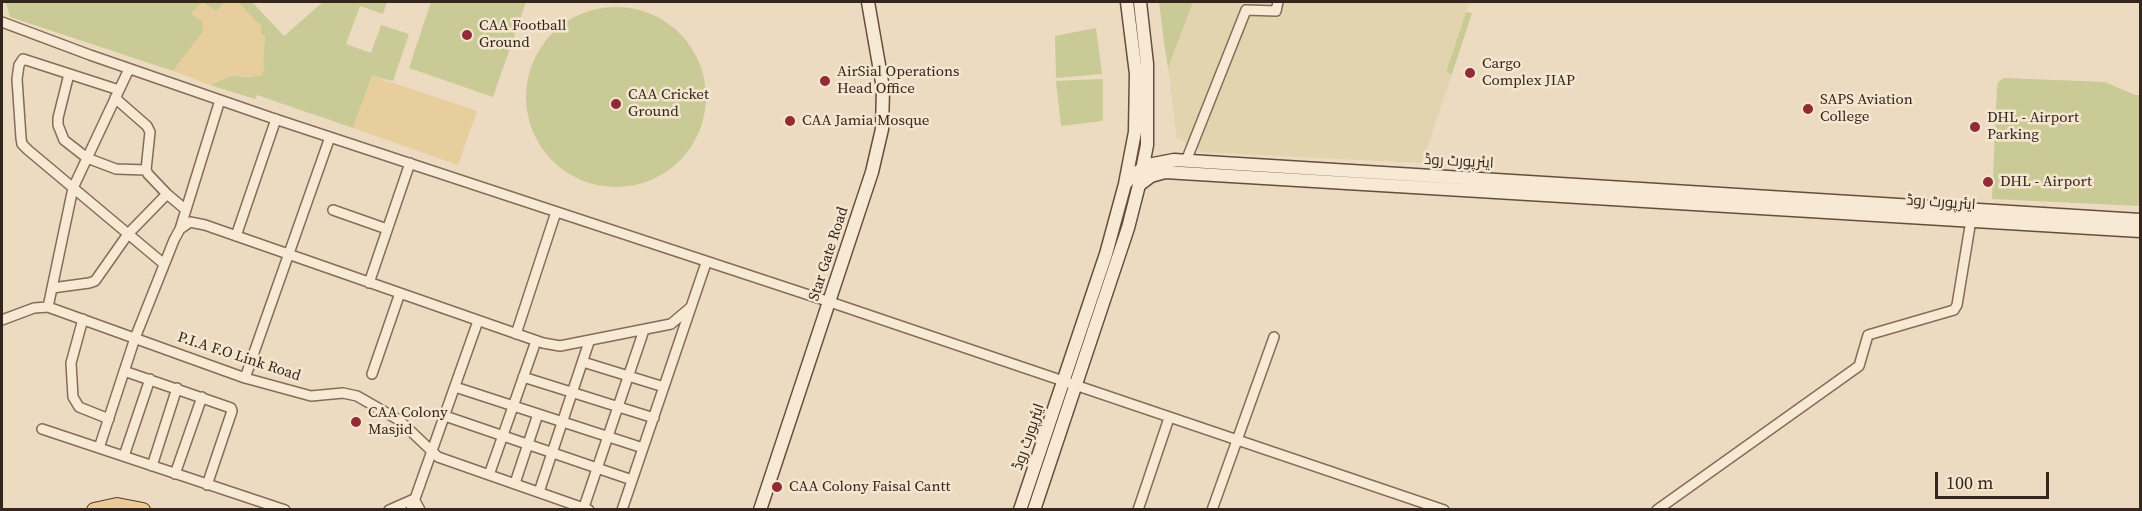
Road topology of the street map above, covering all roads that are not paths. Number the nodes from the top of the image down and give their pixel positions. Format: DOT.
graph roads {
  1 [pos="868,2"];
  2 [pos="1127,2"];
  3 [pos="1140,2"];
  4 [pos="1278,2"];
  5 [pos="1247,6"];
  6 [pos="2,22"];
  7 [pos="129,69"];
  8 [pos="69,74"];
  9 [pos="117,94"];
  10 [pos="220,100"];
  11 [pos="276,119"];
  12 [pos="1135,132"];
  13 [pos="330,137"];
  14 [pos="1147,137"];
  15 [pos="1145,153"];
  16 [pos="87,158"];
  17 [pos="1180,160"];
  18 [pos="410,163"];
  19 [pos="1148,166"];
  20 [pos="146,170"];
  21 [pos="1166,172"];
  22 [pos="1125,184"];
  23 [pos="1139,186"];
  24 [pos="73,188"];
  25 [pos="167,194"];
  26 [pos="186,210"];
  27 [pos="333,210"];
  28 [pos="556,212"];
  29 [pos="1971,220"];
  30 [pos="2140,220"];
  31 [pos="180,229"];
  32 [pos="387,229"];
  33 [pos="2140,231"];
  34 [pos="129,234"];
  35 [pos="236,236"];
  36 [pos="290,255"];
  37 [pos="706,262"];
  38 [pos="164,264"];
  39 [pos="369,282"];
  40 [pos="52,288"];
  41 [pos="400,293"];
  42 [pos="830,302"];
  43 [pos="48,307"];
  44 [pos="691,307"];
  45 [pos="83,319"];
  46 [pos="2,320"];
  47 [pos="478,321"];
  48 [pos="644,330"];
  49 [pos="516,334"];
  50 [pos="1274,337"];
  51 [pos="135,338"];
  52 [pos="536,341"];
  53 [pos="589,342"];
  54 [pos="583,362"];
  55 [pos="124,371"];
  56 [pos="372,374"];
  57 [pos="628,376"];
  58 [pos="524,377"];
  59 [pos="246,378"];
  60 [pos="150,379"];
  61 [pos="1070,383"];
  62 [pos="455,387"];
  63 [pos="664,387"];
  64 [pos="177,388"];
  65 [pos="573,392"];
  66 [pos="202,397"];
  67 [pos="514,406"];
  68 [pos="618,407"];
  69 [pos="538,414"];
  70 [pos="445,416"];
  71 [pos="1169,417"];
  72 [pos="654,418"];
  73 [pos="109,419"];
  74 [pos="563,422"];
  75 [pos="42,429"];
  76 [pos="503,436"];
  77 [pos="608,437"];
  78 [pos="1236,441"];
  79 [pos="528,444"];
  80 [pos="99,448"];
  81 [pos="643,448"];
  82 [pos="432,450"];
  83 [pos="553,453"];
  84 [pos="124,456"];
  85 [pos="152,466"];
  86 [pos="598,468"];
  87 [pos="175,474"];
  88 [pos="489,475"];
  89 [pos="632,480"];
  90 [pos="515,483"];
  91 [pos="207,485"];
  92 [pos="539,492"];
  93 [pos="1411,498"];
  94 [pos="414,499"];
  95 [pos="558,499"];
  96 [pos="585,509"];
  97 [pos="93,510"];
  98 [pos="143,510"];
  99 [pos="285,510"];
  100 [pos="389,510"];
  101 [pos="411,510"];
  102 [pos="420,510"];
  103 [pos="554,510"];
  104 [pos="622,510"];
  105 [pos="759,510"];
  106 [pos="1020,510"];
  107 [pos="1034,510"];
  108 [pos="1138,510"];
  109 [pos="1212,510"];
  110 [pos="1407,510"];
  111 [pos="1444,510"];
  112 [pos="1657,510"];
  1 -- 42 [label="main road, Star Gate Road"];
  2 -- 12 [label="main road, ایئرپورٹ روڈ"];
  3 -- 14 [label="main road, ایئرپورٹ روڈ"];
  4 -- 5 [label="street"];
  5 -- 17 [label="street"];
  6 -- 7 [label="street"];
  7 -- 9 [label="street"];
  7 -- 10 [label="street"];
  8 -- 9 [label="street"];
  8 -- 16 [label="street"];
  8 -- 24 [label="street"];
  9 -- 16 [label="street"];
  9 -- 20 [label="street"];
  10 -- 11 [label="street"];
  10 -- 26 [label="street"];
  11 -- 13 [label="street"];
  11 -- 35 [label="street"];
  12 -- 15 [label="main road"];
  12 -- 22 [label="main road, ایئرپورٹ روڈ"];
  13 -- 18 [label="street"];
  13 -- 36 [label="street"];
  14 -- 15 [label="main road, ایئرپورٹ روڈ"];
  14 -- 17 [label="main road"];
  15 -- 19 [label="main road, ایئرپورٹ روڈ"];
  16 -- 20 [label="street"];
  16 -- 24 [label="street"];
  17 -- 19 [label="main road, ایئرپورٹ روڈ"];
  17 -- 30 [label="main road, ایئرپورٹ روڈ"];
  18 -- 28 [label="street"];
  18 -- 32 [label="street"];
  19 -- 21 [label="main road"];
  19 -- 22 [label="main road"];
  19 -- 23 [label="main road, ایئرپورٹ روڈ"];
  20 -- 25 [label="street"];
  21 -- 23 [label="main road"];
  21 -- 29 [label="main road, ایئرپورٹ روڈ"];
  22 -- 61 [label="main road, ایئرپورٹ روڈ"];
  23 -- 61 [label="main road, ایئرپورٹ روڈ"];
  24 -- 34 [label="street"];
  24 -- 40 [label="street"];
  25 -- 26 [label="street"];
  25 -- 34 [label="street"];
  26 -- 31 [label="street"];
  27 -- 32 [label="street"];
  28 -- 37 [label="street"];
  28 -- 49 [label="street"];
  29 -- 33 [label="main road, ایئرپورٹ روڈ"];
  29 -- 112 [label="street"];
  31 -- 35 [label="street"];
  31 -- 38 [label="street"];
  32 -- 39 [label="street"];
  34 -- 38 [label="street"];
  34 -- 40 [label="street"];
  35 -- 36 [label="street"];
  36 -- 39 [label="street"];
  36 -- 59 [label="street"];
  37 -- 42 [label="street"];
  37 -- 44 [label="street"];
  38 -- 51 [label="street"];
  39 -- 41 [label="street"];
  40 -- 43 [label="street"];
  41 -- 47 [label="street"];
  41 -- 56 [label="street"];
  42 -- 61 [label="street"];
  42 -- 105 [label="main road, Star Gate Road"];
  43 -- 45 [label="street, P.I.A F.O Link Road"];
  43 -- 46 [label="street"];
  44 -- 48 [label="street"];
  44 -- 63 [label="street"];
  45 -- 51 [label="street, P.I.A F.O Link Road"];
  45 -- 73 [label="street"];
  47 -- 49 [label="street"];
  47 -- 62 [label="street"];
  48 -- 53 [label="street"];
  48 -- 57 [label="street"];
  49 -- 52 [label="street"];
  50 -- 78 [label="street"];
  51 -- 55 [label="street"];
  51 -- 59 [label="street, P.I.A F.O Link Road"];
  52 -- 53 [label="street"];
  52 -- 58 [label="street"];
  53 -- 54 [label="street"];
  54 -- 57 [label="street"];
  54 -- 65 [label="street"];
  55 -- 60 [label="street"];
  55 -- 73 [label="street"];
  57 -- 63 [label="street"];
  57 -- 68 [label="street"];
  58 -- 65 [label="street"];
  58 -- 67 [label="street"];
  59 -- 82 [label="street, P.I.A F.O Link Road"];
  60 -- 64 [label="street"];
  60 -- 84 [label="street"];
  61 -- 71 [label="street"];
  61 -- 106 [label="main road, ایئرپورٹ روڈ"];
  61 -- 107 [label="main road, ایئرپورٹ روڈ"];
  62 -- 67 [label="street"];
  62 -- 70 [label="street"];
  63 -- 72 [label="street"];
  64 -- 66 [label="street"];
  64 -- 85 [label="street"];
  65 -- 68 [label="street"];
  65 -- 74 [label="street"];
  66 -- 87 [label="street"];
  66 -- 91 [label="street"];
  67 -- 69 [label="street"];
  67 -- 76 [label="street"];
  68 -- 72 [label="street"];
  68 -- 77 [label="street"];
  69 -- 74 [label="street"];
  69 -- 79 [label="street"];
  70 -- 76 [label="street"];
  70 -- 82 [label="street"];
  71 -- 78 [label="street"];
  71 -- 108 [label="street"];
  72 -- 81 [label="street"];
  73 -- 80 [label="street"];
  74 -- 77 [label="street"];
  74 -- 83 [label="street"];
  75 -- 80 [label="street"];
  76 -- 79 [label="street"];
  76 -- 88 [label="street"];
  77 -- 81 [label="street"];
  77 -- 86 [label="street"];
  78 -- 93 [label="street"];
  78 -- 109 [label="street"];
  79 -- 83 [label="street"];
  79 -- 90 [label="street"];
  80 -- 84 [label="street"];
  81 -- 89 [label="street"];
  82 -- 88 [label="street, P.I.A F.O Link Road"];
  82 -- 94 [label="street"];
  83 -- 86 [label="street"];
  83 -- 92 [label="street"];
  84 -- 85 [label="street"];
  85 -- 87 [label="street"];
  86 -- 89 [label="street"];
  86 -- 96 [label="street"];
  87 -- 91 [label="street"];
  88 -- 90 [label="street, P.I.A F.O Link Road"];
  89 -- 104 [label="street"];
  90 -- 92 [label="street, P.I.A F.O Link Road"];
  91 -- 99 [label="street"];
  92 -- 95 [label="street, P.I.A F.O Link Road"];
  93 -- 110 [label="street"];
  93 -- 111 [label="street"];
  94 -- 100 [label="street"];
  94 -- 101 [label="street"];
  94 -- 102 [label="street"];
  95 -- 96 [label="street, P.I.A F.O Link Road"];
  95 -- 103 [label="street"];
  97 -- 98 [label="main road"];
}
